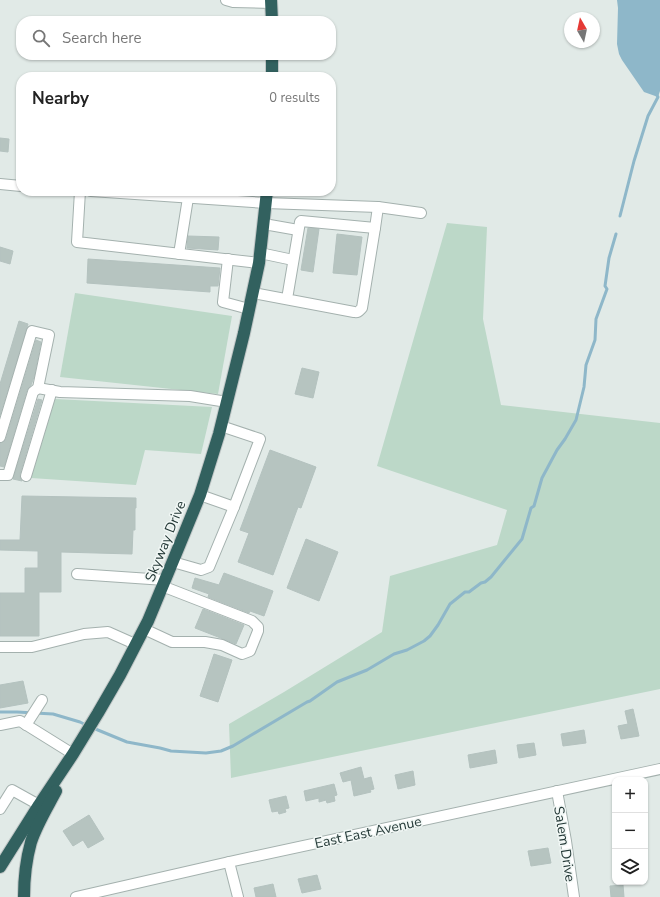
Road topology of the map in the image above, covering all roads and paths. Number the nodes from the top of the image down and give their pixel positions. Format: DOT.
graph roads {
  1 [pos="226,0"];
  2 [pos="271,2"];
  3 [pos="272,16"];
  4 [pos="272,60"];
  5 [pos="272,72"];
  6 [pos="0,184"];
  7 [pos="16,186"];
  8 [pos="80,196"];
  9 [pos="160,196"];
  10 [pos="266,197"];
  11 [pos="188,198"];
  12 [pos="339,206"];
  13 [pos="378,207"];
  14 [pos="421,213"];
  15 [pos="264,224"];
  16 [pos="337,224"];
  17 [pos="375,228"];
  18 [pos="298,230"];
  19 [pos="179,254"];
  20 [pos="259,258"];
  21 [pos="228,259"];
  22 [pos="293,260"];
  23 [pos="252,293"];
  24 [pos="286,299"];
  25 [pos="249,309"];
  26 [pos="38,388"];
  27 [pos="52,390"];
  28 [pos="227,402"];
  29 [pos="221,426"];
  30 [pos="0,437"];
  31 [pos="0,475"];
  32 [pos="26,476"];
  33 [pos="200,494"];
  34 [pos="234,507"];
  35 [pos="173,562"];
  36 [pos="78,574"];
  37 [pos="164,583"];
  38 [pos="144,629"];
  39 [pos="135,644"];
  40 [pos="0,647"];
  41 [pos="42,700"];
  42 [pos="0,725"];
  43 [pos="26,725"];
  44 [pos="73,754"];
  45 [pos="660,769"];
  46 [pos="557,791"];
  47 [pos="39,805"];
  48 [pos="0,809"];
  49 [pos="229,862"];
  50 [pos="0,867"];
  51 [pos="24,897"];
  52 [pos="76,897"];
  53 [pos="238,897"];
  54 [pos="574,897"];
  1 -- 2 [label="street"];
  2 -- 3 [label="highway"];
  4 -- 5 [label="highway"];
  6 -- 7 [label="street"];
  8 -- 19 [label="street"];
  9 -- 11 [label="street"];
  10 -- 11 [label="street"];
  10 -- 12 [label="street"];
  10 -- 15 [label="highway, Skyway Drive"];
  11 -- 19 [label="street"];
  12 -- 13 [label="street"];
  12 -- 16 [label="street"];
  13 -- 14 [label="street"];
  13 -- 17 [label="street"];
  15 -- 18 [label="street"];
  15 -- 20 [label="highway, Skyway Drive"];
  16 -- 17 [label="street"];
  16 -- 18 [label="street"];
  17 -- 24 [label="street"];
  18 -- 22 [label="street"];
  19 -- 21 [label="street"];
  20 -- 21 [label="street"];
  20 -- 22 [label="street"];
  20 -- 23 [label="highway, Skyway Drive"];
  21 -- 25 [label="street"];
  22 -- 24 [label="street"];
  23 -- 24 [label="street"];
  23 -- 25 [label="highway, Skyway Drive"];
  25 -- 28 [label="highway, Skyway Drive"];
  26 -- 27 [label="street"];
  26 -- 30 [label="street"];
  26 -- 31 [label="street"];
  27 -- 28 [label="street"];
  27 -- 32 [label="street"];
  28 -- 29 [label="highway, Skyway Drive"];
  29 -- 33 [label="highway, Skyway Drive"];
  29 -- 34 [label="street"];
  33 -- 34 [label="street"];
  33 -- 35 [label="highway, Skyway Drive"];
  34 -- 35 [label="street"];
  35 -- 37 [label="highway, Skyway Drive"];
  36 -- 37 [label="street"];
  37 -- 38 [label="highway, Skyway Drive"];
  37 -- 38 [label="street"];
  38 -- 39 [label="highway, Skyway Drive"];
  39 -- 40 [label="street"];
  39 -- 44 [label="highway, Skyway Drive"];
  41 -- 43 [label="street"];
  42 -- 43 [label="street"];
  43 -- 44 [label="street"];
  44 -- 47 [label="highway, Skyway Drive"];
  44 -- 51 [label="highway"];
  45 -- 46 [label="street, East East Avenue"];
  46 -- 49 [label="street, East East Avenue"];
  46 -- 54 [label="street, Salem Drive"];
  47 -- 48 [label="street"];
  47 -- 50 [label="highway, Skyway Drive"];
  49 -- 52 [label="street, East East Avenue"];
  49 -- 53 [label="street"];
}
